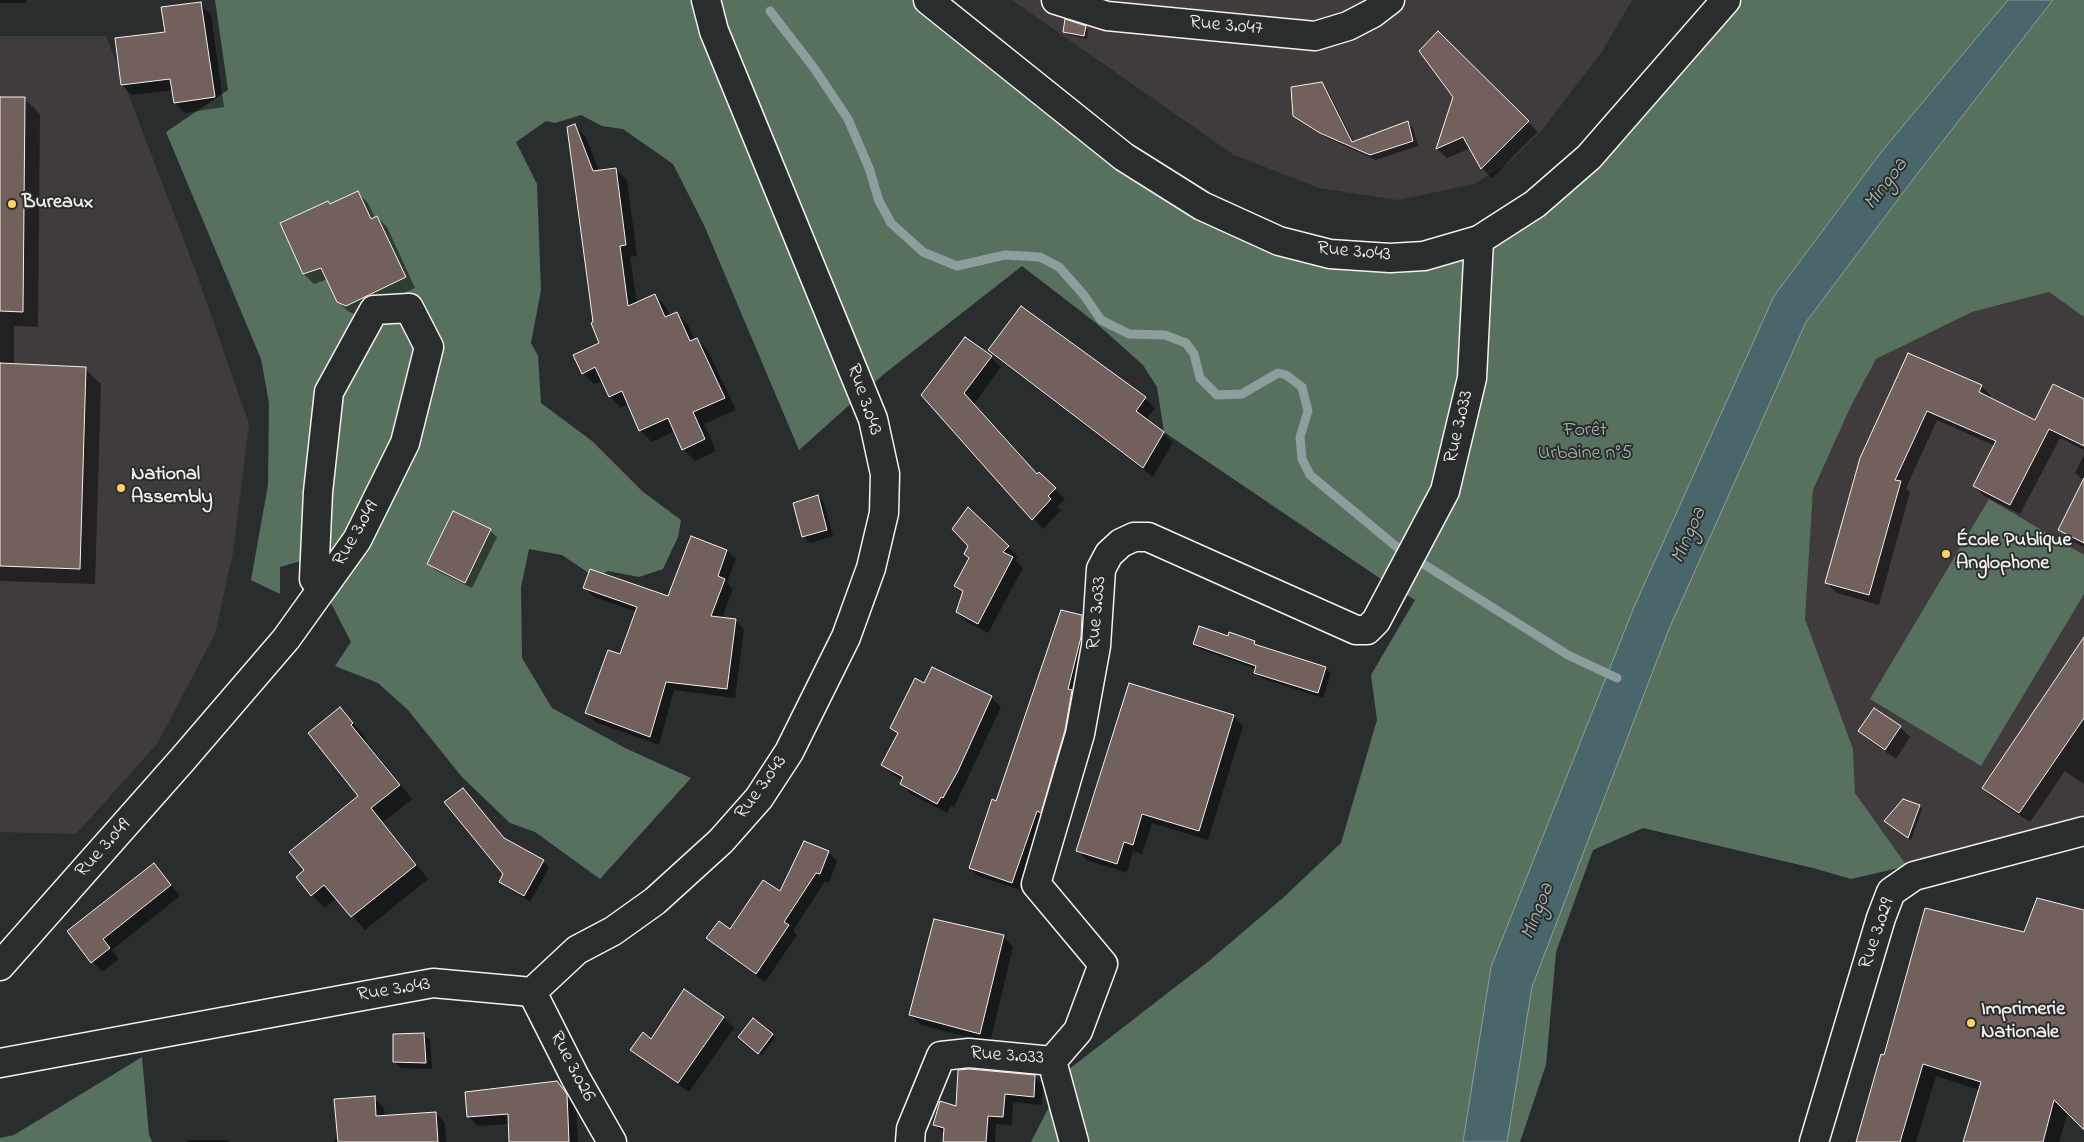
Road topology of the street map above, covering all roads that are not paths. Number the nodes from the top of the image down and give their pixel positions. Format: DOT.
graph roads {
  1 [pos="706,0"];
  2 [pos="928,0"];
  3 [pos="1056,0"];
  4 [pos="1390,0"];
  5 [pos="1726,0"];
  6 [pos="1478,240"];
  7 [pos="314,579"];
  8 [pos="2084,831"];
  9 [pos="0,966"];
  10 [pos="532,992"];
  11 [pos="1052,1061"];
  12 [pos="0,1063"];
  13 [pos="612,1142"];
  14 [pos="910,1142"];
  15 [pos="1074,1142"];
  16 [pos="1814,1142"];
  1 -- 10 [label="street, Rue 3.043"];
  2 -- 6 [label="street, Rue 3.043"];
  3 -- 4 [label="street, Rue 3.047"];
  5 -- 6 [label="street, Rue 3.043"];
  6 -- 11 [label="street, Rue 3.033"];
  7 -- 9 [label="street, Rue 3.049"];
  8 -- 16 [label="street, Rue 3.029"];
  10 -- 12 [label="street, Rue 3.043"];
  10 -- 13 [label="street, Rue 3.026"];
  11 -- 14 [label="street, Rue 3.033"];
  11 -- 15 [label="street"];
}
